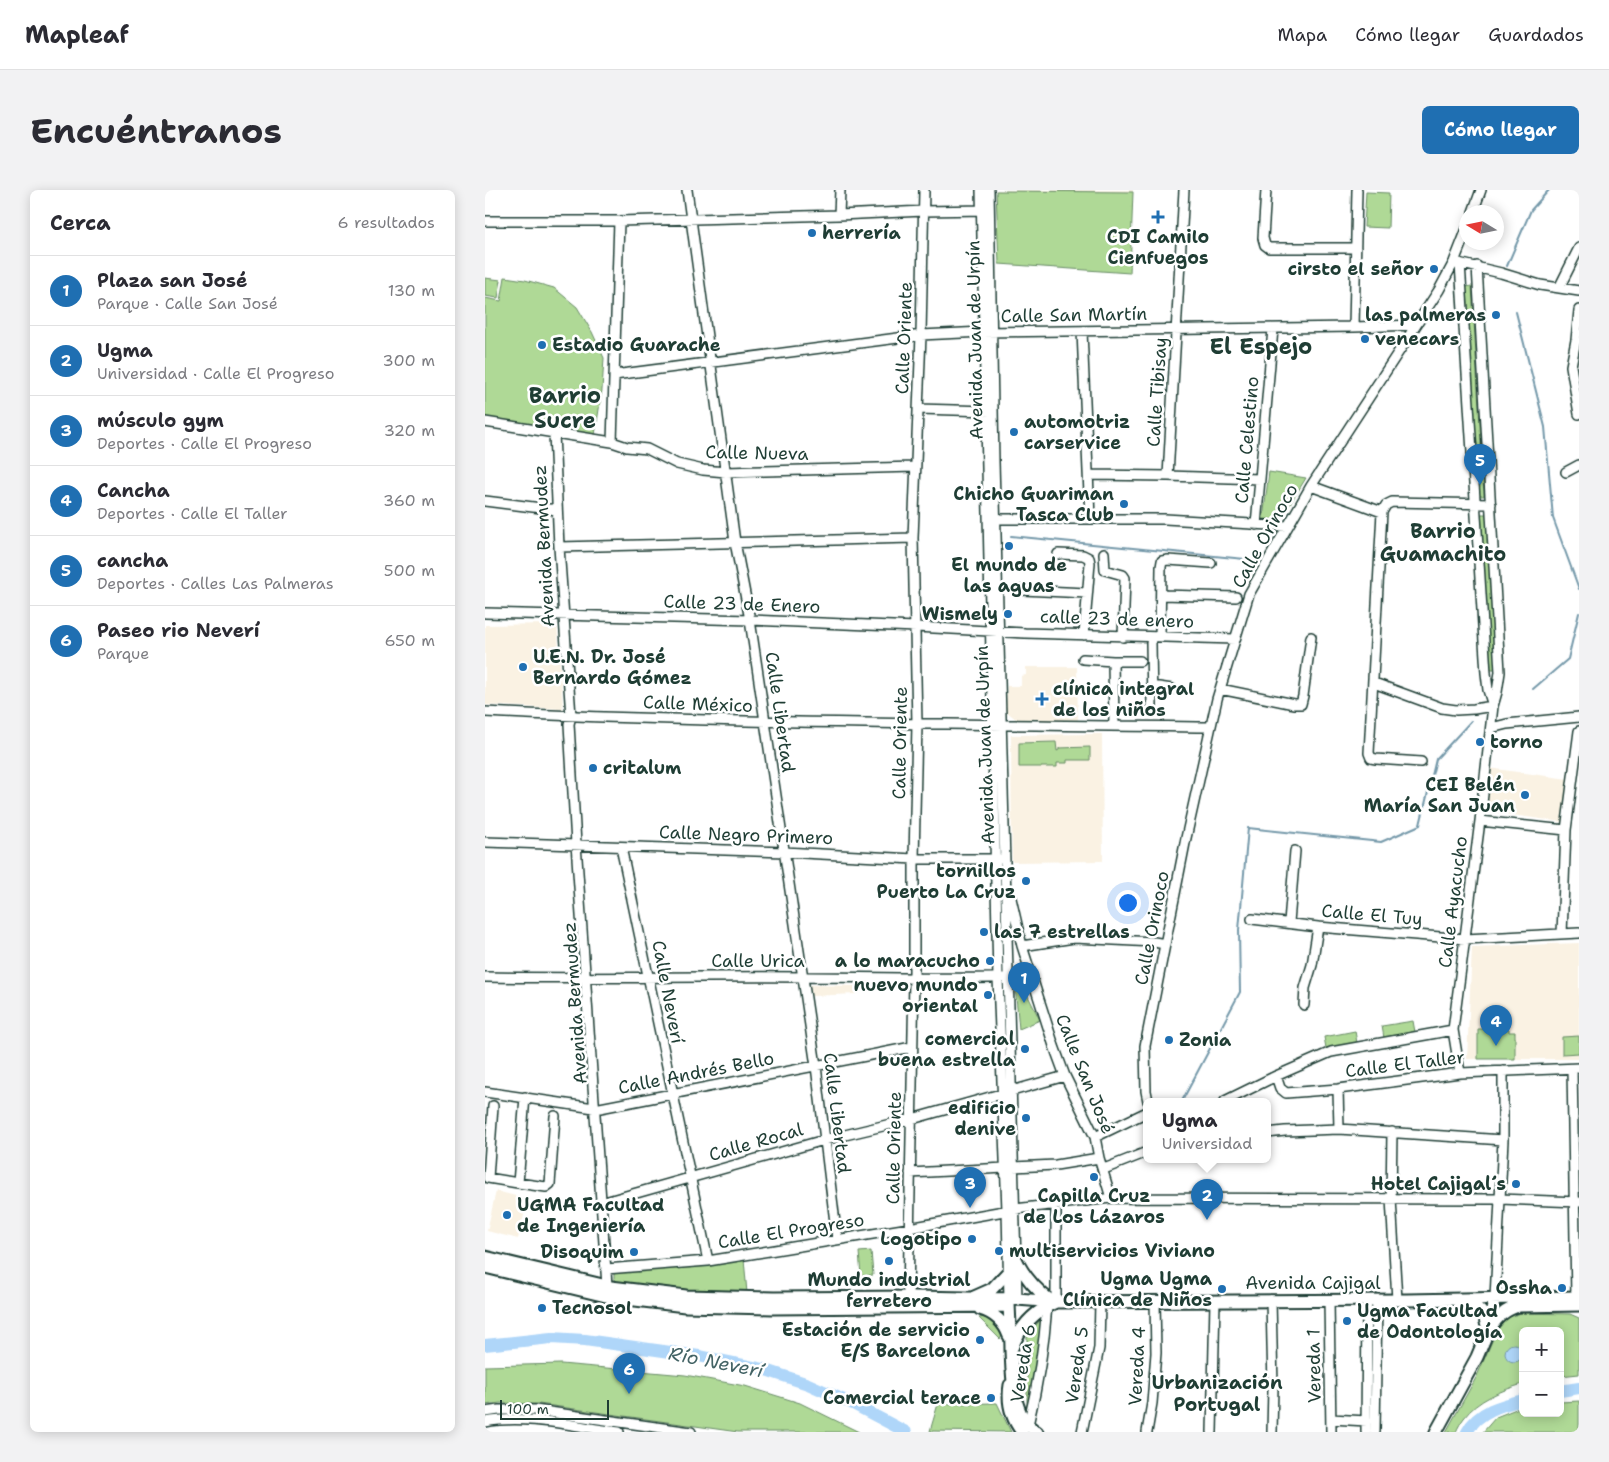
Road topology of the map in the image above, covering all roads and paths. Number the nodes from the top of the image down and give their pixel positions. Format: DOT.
graph roads {
  1 [pos="687,190"];
  2 [pos="840,190"];
  3 [pos="925,190"];
  4 [pos="981,190"];
  5 [pos="989,190"];
  6 [pos="1184,190"];
  7 [pos="1266,190"];
  8 [pos="1357,190"];
  9 [pos="1481,190"];
  10 [pos="1476,205"];
  11 [pos="985,210"];
  12 [pos="924,211"];
  13 [pos="839,215"];
  14 [pos="691,219"];
  15 [pos="619,221"];
  16 [pos="485,222"];
  17 [pos="1356,248"];
  18 [pos="1579,248"];
  19 [pos="1461,250"];
  20 [pos="1457,263"];
  21 [pos="1477,266"];
  22 [pos="1559,288"];
  23 [pos="1579,291"];
  24 [pos="1579,310"];
  25 [pos="1416,325"];
  26 [pos="1354,327"];
  27 [pos="1273,328"];
  28 [pos="1177,330"];
  29 [pos="1082,331"];
  30 [pos="987,332"];
  31 [pos="921,335"];
  32 [pos="711,362"];
  33 [pos="614,375"];
  34 [pos="918,409"];
  35 [pos="989,411"];
  36 [pos="1579,414"];
  37 [pos="485,422"];
  38 [pos="554,433"];
  39 [pos="612,442"];
  40 [pos="1579,465"];
  41 [pos="915,467"];
  42 [pos="725,472"];
  43 [pos="1566,472"];
  44 [pos="1089,475"];
  45 [pos="1168,476"];
  46 [pos="1260,479"];
  47 [pos="1311,486"];
  48 [pos="485,501"];
  49 [pos="1475,504"];
  50 [pos="1491,504"];
  51 [pos="557,510"];
  52 [pos="1382,512"];
  53 [pos="992,518"];
  54 [pos="1090,518"];
  55 [pos="1256,524"];
  56 [pos="1287,526"];
  57 [pos="913,538"];
  58 [pos="735,542"];
  59 [pos="559,547"];
  60 [pos="1104,553"];
  61 [pos="1058,554"];
  62 [pos="1211,563"];
  63 [pos="1023,590"];
  64 [pos="1087,594"];
  65 [pos="1161,595"];
  66 [pos="1236,597"];
  67 [pos="485,613"];
  68 [pos="564,615"];
  69 [pos="750,620"];
  70 [pos="916,627"];
  71 [pos="994,632"];
  72 [pos="1084,635"];
  73 [pos="1123,636"];
  74 [pos="1161,637"];
  75 [pos="1311,637"];
  76 [pos="1235,639"];
  77 [pos="1151,643"];
  78 [pos="1083,659"];
  79 [pos="1113,661"];
  80 [pos="1139,661"];
  81 [pos="1373,683"];
  82 [pos="1152,686"];
  83 [pos="1172,689"];
  84 [pos="1219,689"];
  85 [pos="1152,706"];
  86 [pos="1493,706"];
  87 [pos="485,712"];
  88 [pos="571,716"];
  89 [pos="1579,717"];
  90 [pos="766,722"];
  91 [pos="917,724"];
  92 [pos="997,725"];
  93 [pos="1113,726"];
  94 [pos="1210,727"];
  95 [pos="1491,728"];
  96 [pos="1579,731"];
  97 [pos="1421,762"];
  98 [pos="1575,784"];
  99 [pos="1480,820"];
  100 [pos="1566,830"];
  101 [pos="485,842"];
  102 [pos="578,844"];
  103 [pos="621,846"];
  104 [pos="1295,851"];
  105 [pos="784,852"];
  106 [pos="914,859"];
  107 [pos="1001,859"];
  108 [pos="1005,875"];
  109 [pos="1252,919"];
  110 [pos="1289,922"];
  111 [pos="1319,926"];
  112 [pos="1579,933"];
  113 [pos="1562,934"];
  114 [pos="1465,939"];
  115 [pos="1165,944"];
  116 [pos="1022,946"];
  117 [pos="1031,976"];
  118 [pos="485,977"];
  119 [pos="803,977"];
  120 [pos="587,978"];
  121 [pos="649,978"];
  122 [pos="1003,978"];
  123 [pos="914,979"];
  124 [pos="1304,1005"];
  125 [pos="1453,1030"];
  126 [pos="912,1047"];
  127 [pos="816,1066"];
  128 [pos="1575,1068"];
  129 [pos="1503,1071"];
  130 [pos="1460,1073"];
  131 [pos="1065,1076"];
  132 [pos="1277,1076"];
  133 [pos="1338,1089"];
  134 [pos="485,1092"];
  135 [pos="1007,1093"];
  136 [pos="673,1094"];
  137 [pos="525,1097"];
  138 [pos="1147,1098"];
  139 [pos="1231,1098"];
  140 [pos="493,1106"];
  141 [pos="597,1108"];
  142 [pos="1143,1114"];
  143 [pos="555,1116"];
  144 [pos="911,1119"];
  145 [pos="1339,1129"];
  146 [pos="1392,1132"];
  147 [pos="1271,1133"];
  148 [pos="1095,1137"];
  149 [pos="824,1140"];
  150 [pos="1503,1140"];
  151 [pos="1143,1154"];
  152 [pos="1099,1158"];
  153 [pos="1009,1168"];
  154 [pos="1104,1169"];
  155 [pos="910,1173"];
  156 [pos="690,1178"];
  157 [pos="518,1183"];
  158 [pos="1111,1198"];
  159 [pos="1500,1199"];
  160 [pos="1391,1200"];
  161 [pos="603,1202"];
  162 [pos="1577,1202"];
  163 [pos="1056,1204"];
  164 [pos="1011,1210"];
  165 [pos="909,1228"];
  166 [pos="837,1239"];
  167 [pos="485,1256"];
  168 [pos="1016,1259"];
  169 [pos="708,1261"];
  170 [pos="485,1267"];
  171 [pos="608,1269"];
  172 [pos="1008,1272"];
  173 [pos="609,1286"];
  174 [pos="908,1297"];
  175 [pos="1495,1298"];
  176 [pos="1271,1300"];
  177 [pos="1329,1300"];
  178 [pos="1372,1300"];
  179 [pos="1397,1300"];
  180 [pos="1413,1300"];
  181 [pos="1578,1300"];
  182 [pos="1012,1301"];
  183 [pos="1100,1301"];
  184 [pos="1155,1301"];
  185 [pos="1215,1301"];
  186 [pos="969,1303"];
  187 [pos="1051,1303"];
  188 [pos="1486,1333"];
  189 [pos="1011,1344"];
  190 [pos="485,1412"];
  191 [pos="1331,1419"];
  192 [pos="1367,1421"];
  193 [pos="485,1422"];
  194 [pos="1029,1430"];
  195 [pos="619,1432"];
  196 [pos="691,1432"];
  197 [pos="1082,1432"];
  198 [pos="1147,1432"];
  199 [pos="1212,1432"];
  200 [pos="1271,1432"];
  201 [pos="1331,1432"];
  202 [pos="1366,1432"];
  203 [pos="1375,1432"];
  204 [pos="1436,1432"];
  1 -- 14 [label="street, Calle Libertad"];
  2 -- 13 [label="street"];
  3 -- 12 [label="street, Calle Oriente"];
  4 -- 11 [label="street, Avenida Juan de Urpín"];
  5 -- 11 [label="street, Avenida Juan de Urpín"];
  6 -- 28 [label="street, Calle Tibisay"];
  7 -- 17 [label="street"];
  8 -- 17 [label="street"];
  9 -- 10 [label="street"];
  11 -- 12 [label="street"];
  11 -- 30 [label="street, Avenida Juan de Urpín"];
  12 -- 13 [label="street"];
  12 -- 31 [label="street, Calle Oriente"];
  13 -- 14 [label="street"];
  14 -- 15 [label="street"];
  14 -- 32 [label="street, Calle Libertad"];
  15 -- 16 [label="street"];
  15 -- 33 [label="street"];
  17 -- 26 [label="street"];
  18 -- 22 [label="street"];
  19 -- 20 [label="street, Calle Orinoco"];
  20 -- 21 [label="street"];
  20 -- 25 [label="street, Calle Orinoco"];
  20 -- 49 [label="street"];
  21 -- 22 [label="street"];
  21 -- 50 [label="street"];
  22 -- 23 [label="street"];
  24 -- 36 [label="street"];
  25 -- 26 [label="street, Calle San Martín"];
  25 -- 47 [label="street, Calle Orinoco"];
  26 -- 27 [label="street, Calle San Martín"];
  27 -- 28 [label="street, Calle San Martín"];
  27 -- 46 [label="street, Calle Celestino"];
  28 -- 29 [label="street, Calle San Martín"];
  28 -- 45 [label="street, Calle Tibisay"];
  29 -- 30 [label="street, Calle San Martín"];
  29 -- 44 [label="street"];
  30 -- 31 [label="street, Calle San Martín"];
  30 -- 35 [label="street, Avenida Juan de Urpín"];
  31 -- 32 [label="street, Calle San Martín"];
  31 -- 34 [label="street, Calle Oriente"];
  32 -- 33 [label="street, Calle San Martín"];
  32 -- 42 [label="street, Calle Libertad"];
  33 -- 39 [label="street"];
  34 -- 35 [label="street"];
  34 -- 41 [label="street, Calle Oriente"];
  35 -- 53 [label="street, Avenida Juan de Urpín"];
  37 -- 38 [label="street, Calle Nueva"];
  38 -- 39 [label="street, Calle Nueva"];
  38 -- 51 [label="street, Avenida Bermudez"];
  39 -- 42 [label="street, Calle Nueva"];
  40 -- 43 [label="street"];
  41 -- 42 [label="street, Calle Nueva"];
  41 -- 57 [label="street, Calle Oriente"];
  42 -- 58 [label="street, Calle Libertad"];
  44 -- 45 [label="street"];
  44 -- 54 [label="street"];
  45 -- 46 [label="street"];
  46 -- 55 [label="street, Calle Celestino"];
  47 -- 52 [label="street"];
  47 -- 56 [label="street, Calle Orinoco"];
  48 -- 51 [label="street"];
  49 -- 50 [label="street"];
  49 -- 52 [label="street"];
  49 -- 86 [label="street"];
  50 -- 86 [label="street"];
  51 -- 59 [label="street, Avenida Bermudez"];
  52 -- 81 [label="street"];
  53 -- 54 [label="street"];
  53 -- 71 [label="street, Avenida Juan de Urpín"];
  54 -- 55 [label="street"];
  55 -- 56 [label="street"];
  56 -- 76 [label="street, Calle Orinoco"];
  57 -- 58 [label="street"];
  57 -- 70 [label="street, Calle Oriente"];
  58 -- 59 [label="street"];
  58 -- 69 [label="street, Calle Libertad"];
  59 -- 68 [label="street, Avenida Bermudez"];
  60 -- 73 [label="street"];
  61 -- 64 [label="street"];
  62 -- 65 [label="street"];
  63 -- 64 [label="street"];
  64 -- 72 [label="street"];
  65 -- 66 [label="street"];
  65 -- 74 [label="street"];
  67 -- 68 [label="street, Calle 23 de Enero"];
  68 -- 69 [label="street, Calle 23 de Enero"];
  68 -- 88 [label="street, Avenida Bermudez"];
  69 -- 70 [label="street, Calle 23 de Enero"];
  69 -- 90 [label="street, Calle Libertad"];
  70 -- 71 [label="street, Calle 23 de Enero"];
  70 -- 91 [label="street, Calle Oriente"];
  71 -- 72 [label="street, calle 23 de enero"];
  71 -- 92 [label="street, Avenida Juan de Urpín"];
  72 -- 73 [label="street, calle 23 de enero"];
  73 -- 74 [label="street, calle 23 de enero"];
  74 -- 76 [label="street, calle 23 de enero"];
  75 -- 84 [label="street"];
  76 -- 84 [label="street, Calle Orinoco"];
  77 -- 82 [label="street"];
  78 -- 79 [label="street"];
  79 -- 80 [label="street"];
  79 -- 93 [label="street"];
  81 -- 86 [label="street"];
  81 -- 97 [label="street"];
  82 -- 83 [label="street"];
  82 -- 85 [label="street"];
  84 -- 94 [label="street, Calle Orinoco"];
  86 -- 95 [label="street, Calle Ayacucho"];
  87 -- 88 [label="street, Calle México"];
  88 -- 90 [label="street, Calle México"];
  88 -- 102 [label="street, Avenida Bermudez"];
  89 -- 95 [label="street"];
  90 -- 91 [label="street, Calle México"];
  90 -- 105 [label="street, Calle Libertad"];
  91 -- 92 [label="street, Calle México"];
  91 -- 106 [label="street, Calle Oriente"];
  92 -- 93 [label="street, Calle México"];
  92 -- 107 [label="street, Avenida Juan de Urpín"];
  93 -- 94 [label="street, Calle México"];
  94 -- 115 [label="street, Calle Orinoco"];
  95 -- 99 [label="street, Calle Ayacucho"];
  96 -- 98 [label="street"];
  98 -- 100 [label="street"];
  99 -- 100 [label="street"];
  99 -- 114 [label="street, Calle Ayacucho"];
  100 -- 113 [label="street"];
  101 -- 102 [label="street, Calle Negro Primero"];
  102 -- 103 [label="street, Calle Negro Primero"];
  102 -- 120 [label="street, Avenida Bermudez"];
  103 -- 105 [label="street, Calle Negro Primero"];
  103 -- 121 [label="street, Calle Neverí"];
  104 -- 110 [label="street"];
  105 -- 106 [label="street, Calle Negro Primero"];
  105 -- 119 [label="street, Calle Libertad"];
  106 -- 107 [label="street, Calle Negro Primero"];
  106 -- 123 [label="street, Calle Oriente"];
  107 -- 108 [label="street, Avenida Juan de Urpín"];
  107 -- 122 [label="street, Avenida Juan de Urpín"];
  108 -- 116 [label="street, Calle San José"];
  108 -- 122 [label="street, Avenida Juan de Urpín"];
  109 -- 110 [label="street, Calle El Tuy"];
  110 -- 111 [label="street, Calle El Tuy"];
  111 -- 114 [label="street, Calle El Tuy"];
  111 -- 124 [label="street"];
  112 -- 113 [label="street, Calle El Tuy"];
  113 -- 114 [label="street, Calle El Tuy"];
  114 -- 125 [label="street, Calle Ayacucho"];
  115 -- 116 [label="street"];
  115 -- 138 [label="street, Calle Orinoco"];
  116 -- 117 [label="street, Calle San José"];
  117 -- 122 [label="street, Calle Urica"];
  117 -- 131 [label="street, Calle San José"];
  118 -- 120 [label="street, Calle Urica"];
  119 -- 121 [label="street, Calle Urica"];
  119 -- 123 [label="street, Calle Urica"];
  119 -- 127 [label="street, Calle Libertad"];
  120 -- 121 [label="street, Calle Urica"];
  120 -- 141 [label="street, Avenida Bermudez"];
  121 -- 136 [label="street, Calle Neverí"];
  122 -- 123 [label="street, Calle Urica"];
  122 -- 135 [label="street, Avenida Juan de Urpín"];
  123 -- 126 [label="street, Calle Oriente"];
  125 -- 130 [label="street, Calle Ayacucho"];
  125 -- 132 [label="street"];
  126 -- 127 [label="street, Calle Andrés Bello"];
  126 -- 144 [label="street, Calle Oriente"];
  127 -- 136 [label="street, Calle Andrés Bello"];
  127 -- 149 [label="street, Calle Libertad"];
  128 -- 129 [label="street, Calle El Taller"];
  128 -- 162 [label="street"];
  129 -- 130 [label="street, Calle El Taller"];
  129 -- 150 [label="street"];
  130 -- 133 [label="street, Calle El Taller"];
  131 -- 135 [label="street, Calle Rocal"];
  131 -- 148 [label="street, Calle San José"];
  132 -- 133 [label="street, Calle El Taller"];
  132 -- 139 [label="street"];
  133 -- 145 [label="street"];
  134 -- 137 [label="street, Calle Andrés Bello"];
  135 -- 144 [label="street, Calle Rocal"];
  135 -- 153 [label="street, Avenida Juan de Urpín"];
  136 -- 141 [label="street, Calle Andrés Bello"];
  136 -- 156 [label="street, Calle Neverí"];
  137 -- 141 [label="street, Calle Andrés Bello"];
  137 -- 157 [label="street"];
  140 -- 157 [label="street"];
  141 -- 161 [label="street, Avenida Bermudez"];
  142 -- 148 [label="street"];
  143 -- 157 [label="street"];
  144 -- 149 [label="street, Calle Rocal"];
  144 -- 155 [label="street, Calle Oriente"];
  145 -- 146 [label="street"];
  145 -- 147 [label="street"];
  146 -- 150 [label="street"];
  146 -- 160 [label="street"];
  148 -- 152 [label="street, Calle San José"];
  149 -- 156 [label="street, Calle Rocal"];
  149 -- 166 [label="street, Calle Libertad"];
  150 -- 159 [label="street"];
  151 -- 154 [label="street"];
  152 -- 153 [label="street"];
  152 -- 154 [label="street, Calle San José"];
  153 -- 155 [label="street"];
  153 -- 164 [label="street, Avenida Juan de Urpín"];
  154 -- 158 [label="street, Calle San José"];
  155 -- 165 [label="street, Calle Oriente"];
  156 -- 161 [label="street, Calle Rocal"];
  156 -- 169 [label="street, Calle Neverí"];
  158 -- 160 [label="street, Calle El Progreso"];
  158 -- 163 [label="street, Calle El Progreso"];
  159 -- 160 [label="street, Calle El Progreso"];
  159 -- 162 [label="street, Calle El Progreso"];
  159 -- 175 [label="street"];
  160 -- 179 [label="street"];
  161 -- 171 [label="street, Avenida Bermudez"];
  162 -- 181 [label="street"];
  163 -- 164 [label="street, Calle El Progreso"];
  163 -- 187 [label="street, Vereda 6"];
  164 -- 165 [label="street, Calle El Progreso"];
  164 -- 168 [label="street, Avenida Juan de Urpín"];
  164 -- 172 [label="street, Avenida Juan de Urpín"];
  165 -- 166 [label="street, Calle El Progreso"];
  165 -- 174 [label="street, Calle Oriente"];
  166 -- 169 [label="street, Calle El Progreso"];
  167 -- 173 [label="main road"];
  168 -- 182 [label="street, Avenida Juan de Urpín"];
  168 -- 187 [label="main road"];
  169 -- 171 [label="street, Calle El Progreso"];
  170 -- 186 [label="main road"];
  171 -- 173 [label="street, Avenida Bermudez"];
  172 -- 182 [label="street, Avenida Juan de Urpín"];
  172 -- 186 [label="main road"];
  173 -- 174 [label="main road"];
  174 -- 186 [label="main road"];
  175 -- 180 [label="main road, Avenida Cajigal"];
  175 -- 181 [label="main road, Avenida Cajigal"];
  175 -- 188 [label="main road"];
  176 -- 177 [label="main road, Avenida Cajigal"];
  176 -- 185 [label="main road, Avenida Cajigal"];
  176 -- 200 [label="street"];
  177 -- 178 [label="main road, Avenida Cajigal"];
  177 -- 191 [label="street, Vereda 1"];
  178 -- 179 [label="main road, Avenida Cajigal"];
  178 -- 192 [label="street"];
  178 -- 203 [label="street"];
  179 -- 180 [label="main road, Avenida Cajigal"];
  180 -- 188 [label="main road"];
  181 -- 188 [label="main road"];
  182 -- 186 [label="main road, Avenida Cajigal"];
  182 -- 187 [label="main road, Avenida Cajigal"];
  182 -- 189 [label="main road"];
  183 -- 184 [label="main road, Avenida Cajigal"];
  183 -- 187 [label="main road, Avenida Cajigal"];
  183 -- 197 [label="street, Vereda 5"];
  184 -- 185 [label="main road, Avenida Cajigal"];
  184 -- 198 [label="street, Vereda 4"];
  185 -- 199 [label="street"];
  186 -- 189 [label="main road"];
  187 -- 189 [label="main road"];
  187 -- 194 [label="street, Vereda 6"];
  188 -- 204 [label="main road"];
  189 -- 194 [label="main road"];
  190 -- 196 [label="street"];
  191 -- 192 [label="street"];
  191 -- 201 [label="street, Vereda 1"];
  192 -- 202 [label="street"];
  193 -- 195 [label="street"];
}
